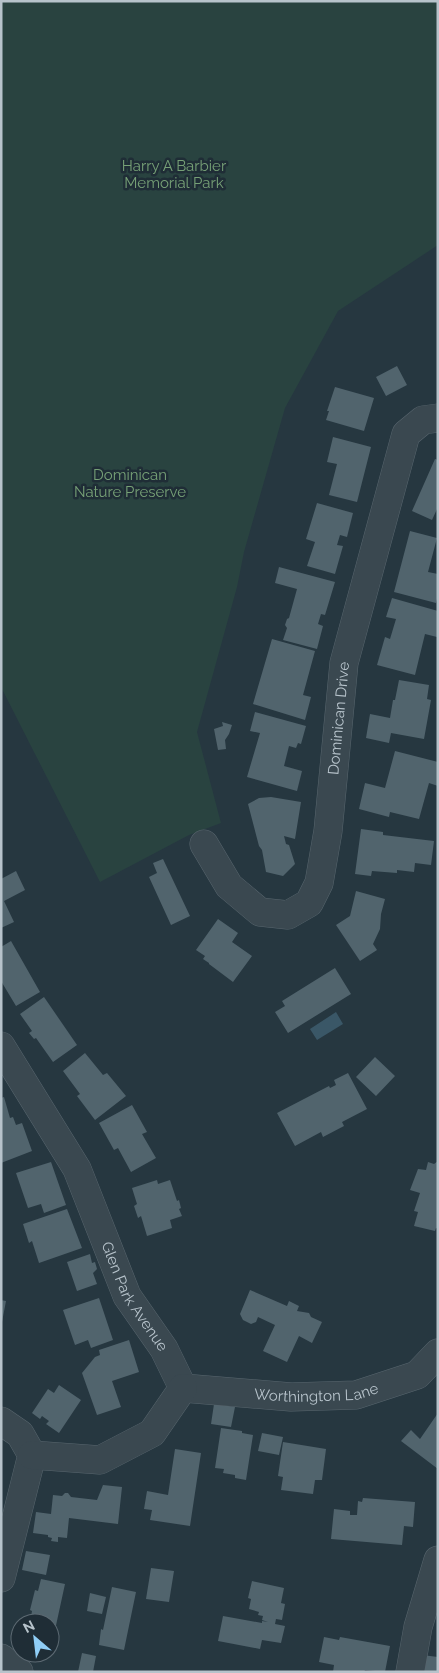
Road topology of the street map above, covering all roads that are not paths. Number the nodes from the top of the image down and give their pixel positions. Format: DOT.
graph roads {
  1 [pos="438,418"];
  2 [pos="204,844"];
  3 [pos="2,1048"];
  4 [pos="438,1353"];
  5 [pos="183,1388"];
  6 [pos="1,1421"];
  7 [pos="32,1455"];
  8 [pos="438,1560"];
  9 [pos="1,1578"];
  10 [pos="1,1658"];
  11 [pos="19,1672"];
  12 [pos="410,1672"];
  1 -- 2 [label="street, Dominican Drive"];
  3 -- 5 [label="street, Glen Park Avenue"];
  4 -- 5 [label="street, Worthington Lane"];
  5 -- 7 [label="street"];
  6 -- 7 [label="street"];
  7 -- 9 [label="street"];
  8 -- 12 [label="street"];
  10 -- 11 [label="street"];
}
